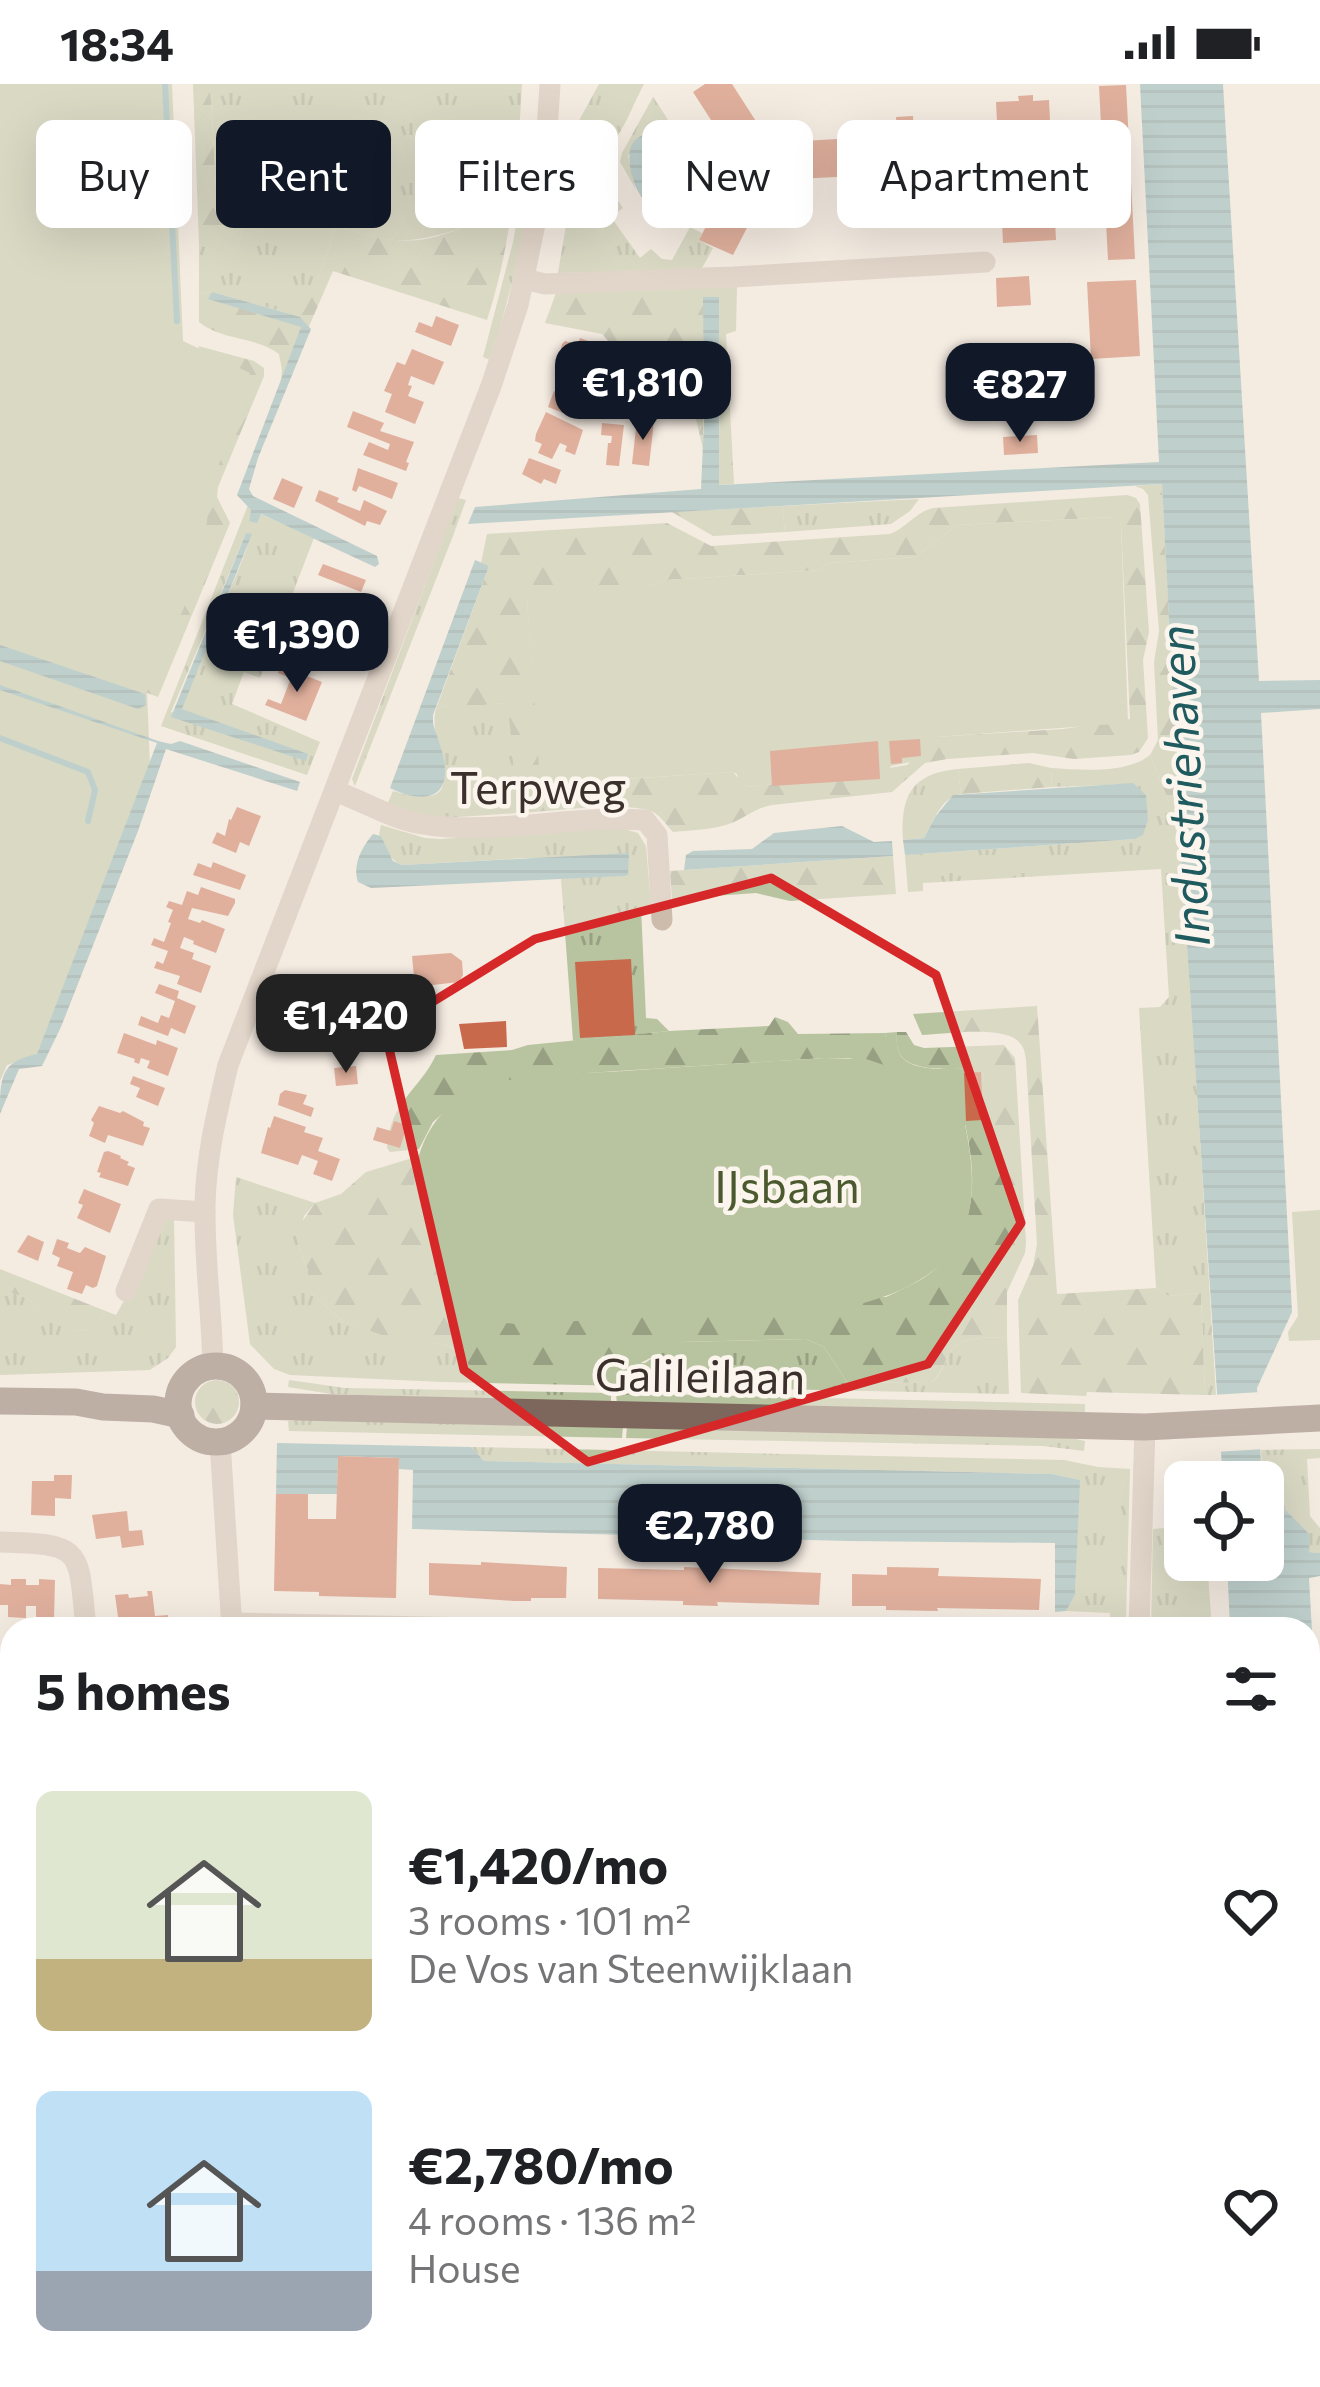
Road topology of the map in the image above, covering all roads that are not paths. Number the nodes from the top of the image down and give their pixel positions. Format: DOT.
graph roads {
  1 [pos="550,84"];
  2 [pos="985,262"];
  3 [pos="524,279"];
  4 [pos="334,791"];
  5 [pos="662,920"];
  6 [pos="205,1212"];
  7 [pos="126,1291"];
  8 [pos="213,1366"];
  9 [pos="0,1401"];
  10 [pos="182,1401"];
  11 [pos="254,1406"];
  12 [pos="1320,1418"];
  13 [pos="1145,1427"];
  14 [pos="220,1442"];
  15 [pos="0,1542"];
  16 [pos="85,1617"];
  17 [pos="231,1617"];
  18 [pos="1139,1617"];
  1 -- 3 [label="street"];
  2 -- 3 [label="street"];
  3 -- 4 [label="street"];
  4 -- 5 [label="street, Terpweg"];
  4 -- 6 [label="street"];
  6 -- 7 [label="street"];
  6 -- 8 [label="street"];
  8 -- 10 [label="main road"];
  8 -- 11 [label="main road"];
  9 -- 10 [label="main road"];
  10 -- 14 [label="main road"];
  11 -- 13 [label="main road, Galileilaan"];
  11 -- 14 [label="main road"];
  12 -- 13 [label="main road, Galileilaan"];
  13 -- 18 [label="street"];
  14 -- 17 [label="street"];
  15 -- 16 [label="street"];
}
